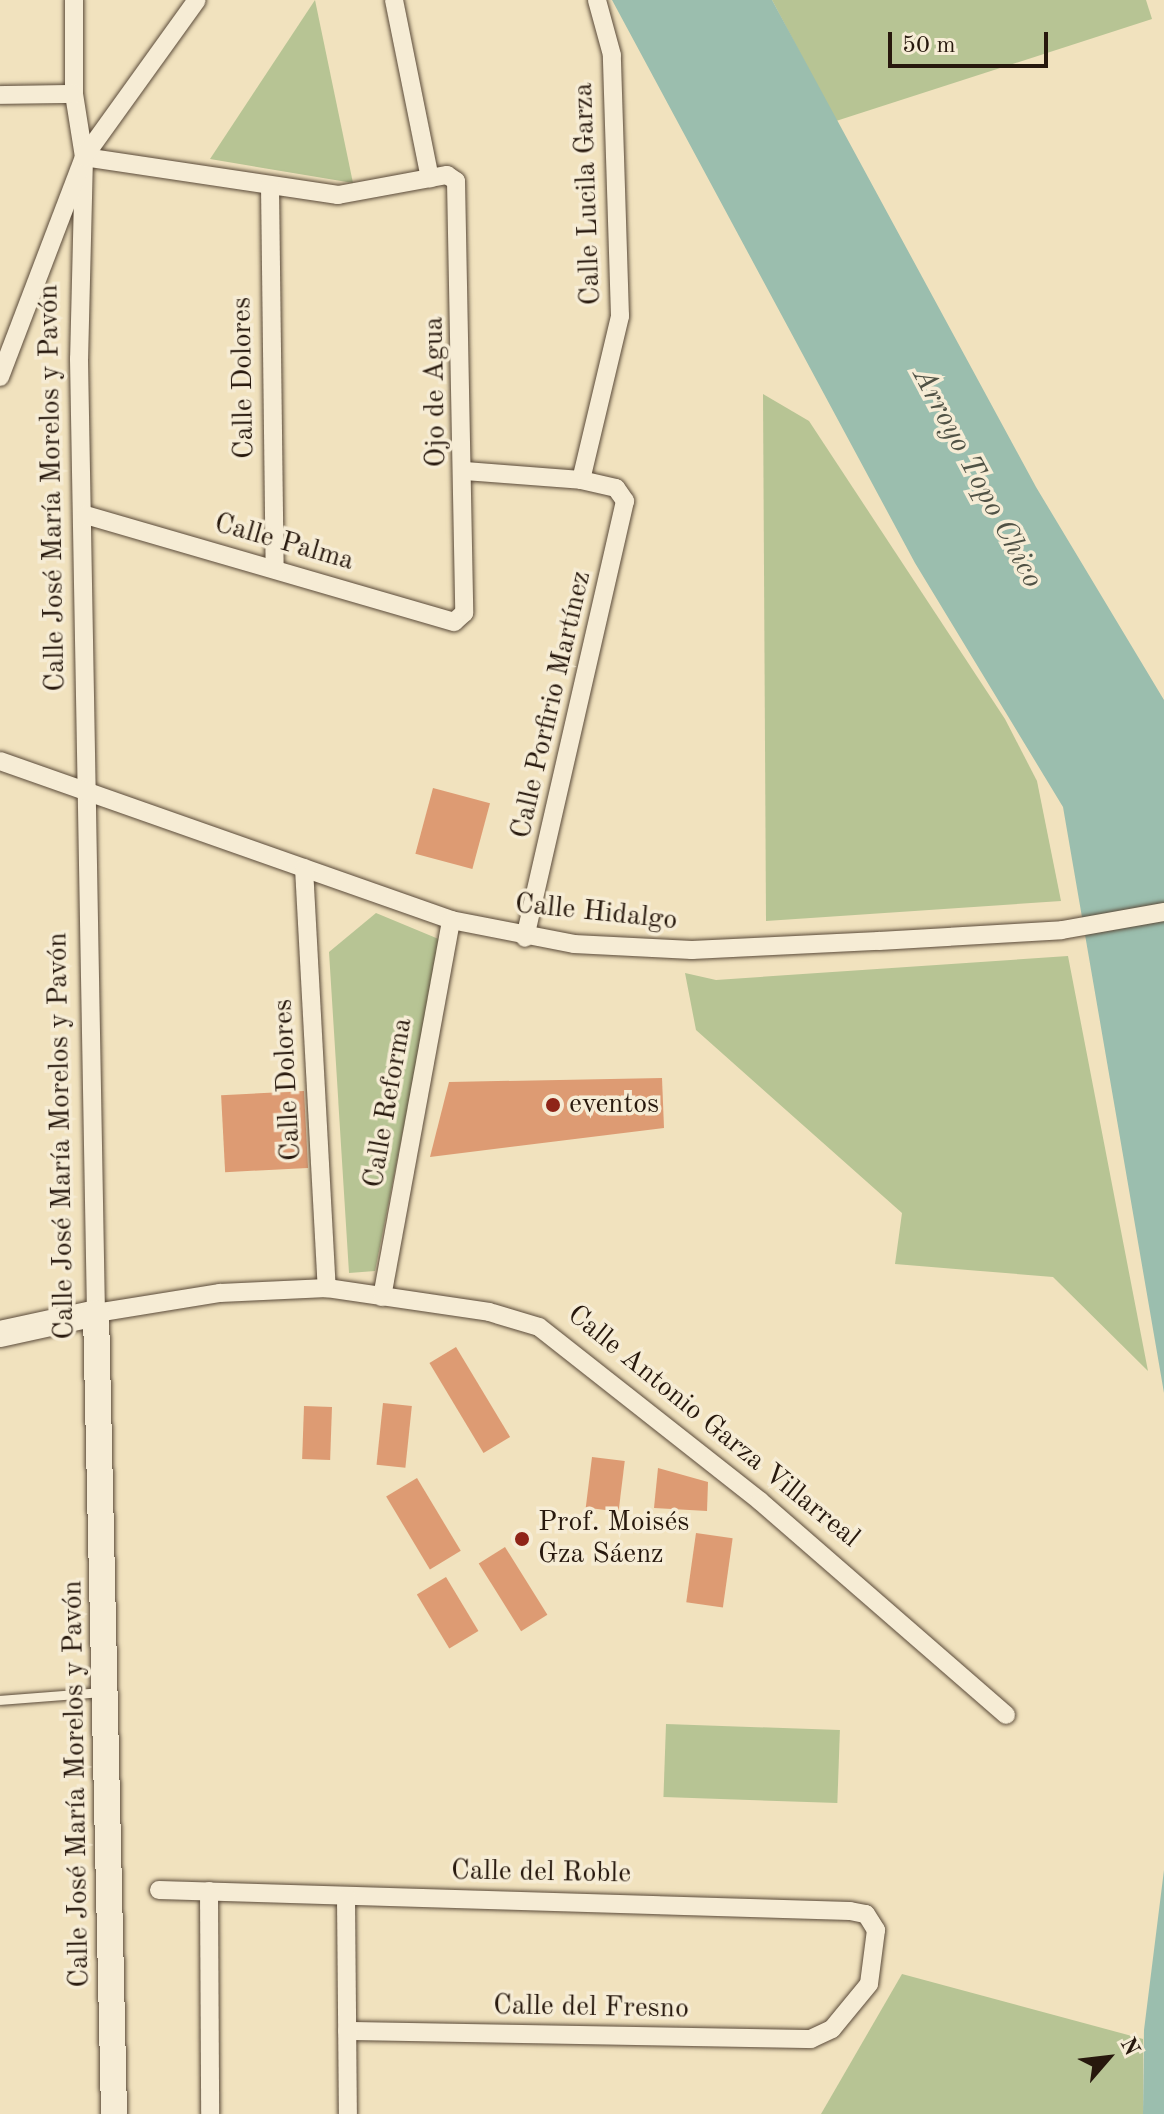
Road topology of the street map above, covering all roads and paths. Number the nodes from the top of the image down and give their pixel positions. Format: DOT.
graph roads {
  1 [pos="74,0"];
  2 [pos="197,0"];
  3 [pos="394,0"];
  4 [pos="597,0"];
  5 [pos="74,94"];
  6 [pos="0,95"];
  7 [pos="84,157"];
  8 [pos="438,176"];
  9 [pos="270,186"];
  10 [pos="0,377"];
  11 [pos="465,471"];
  12 [pos="581,480"];
  13 [pos="85,515"];
  14 [pos="275,569"];
  15 [pos="464,613"];
  16 [pos="0,761"];
  17 [pos="90,791"];
  18 [pos="304,868"];
  19 [pos="1164,912"];
  20 [pos="451,920"];
  21 [pos="525,938"];
  22 [pos="327,1288"];
  23 [pos="382,1297"];
  24 [pos="96,1313"];
  25 [pos="0,1334"];
  26 [pos="109,1691"];
  27 [pos="0,1700"];
  28 [pos="1006,1715"];
  29 [pos="159,1890"];
  30 [pos="209,1891"];
  31 [pos="346,1897"];
  32 [pos="832,2029"];
  33 [pos="347,2031"];
  34 [pos="114,2114"];
  35 [pos="210,2114"];
  36 [pos="348,2114"];
  1 -- 5 [label="street, Calle José María Morelos y Pavón"];
  2 -- 7 [label="street"];
  3 -- 8 [label="street, Ojo de Agua"];
  4 -- 12 [label="street, Calle Lucila Garza"];
  5 -- 6 [label="street"];
  5 -- 7 [label="street, Calle José María Morelos y Pavón"];
  7 -- 9 [label="street"];
  7 -- 10 [label="street"];
  7 -- 13 [label="street, Calle José María Morelos y Pavón"];
  8 -- 9 [label="street"];
  8 -- 11 [label="street, Ojo de Agua"];
  9 -- 14 [label="street, Calle Dolores"];
  11 -- 12 [label="street"];
  11 -- 15 [label="street, Ojo de Agua"];
  12 -- 21 [label="street, Calle Porfirio Martínez"];
  13 -- 14 [label="street, Calle Palma"];
  13 -- 17 [label="street, Calle José María Morelos y Pavón"];
  14 -- 15 [label="street, Calle Palma"];
  16 -- 17 [label="street, Calle Hidalgo"];
  17 -- 18 [label="street, Calle Hidalgo"];
  17 -- 24 [label="street, Calle José María Morelos y Pavón"];
  18 -- 20 [label="street, Calle Hidalgo"];
  18 -- 22 [label="street, Calle Dolores"];
  19 -- 21 [label="street, Calle Hidalgo"];
  20 -- 21 [label="street, Calle Hidalgo"];
  20 -- 23 [label="street, Calle Reforma"];
  22 -- 23 [label="street, Calle Antonio Garza Villarreal"];
  22 -- 24 [label="street, Calle Antonio Garza Villarreal"];
  23 -- 28 [label="street, Calle Antonio Garza Villarreal"];
  24 -- 25 [label="street, Calle Antonio Garza Villarreal"];
  24 -- 26 [label="street, Calle José María Morelos y Pavón"];
  26 -- 27 [label="lane"];
  26 -- 34 [label="street, Calle José María Morelos y Pavón"];
  29 -- 30 [label="street, Calle del Roble"];
  30 -- 31 [label="street, Calle del Roble"];
  30 -- 35 [label="street"];
  31 -- 32 [label="street, Calle del Roble"];
  31 -- 33 [label="street"];
  32 -- 33 [label="street, Calle del Fresno"];
  33 -- 36 [label="street"];
}
